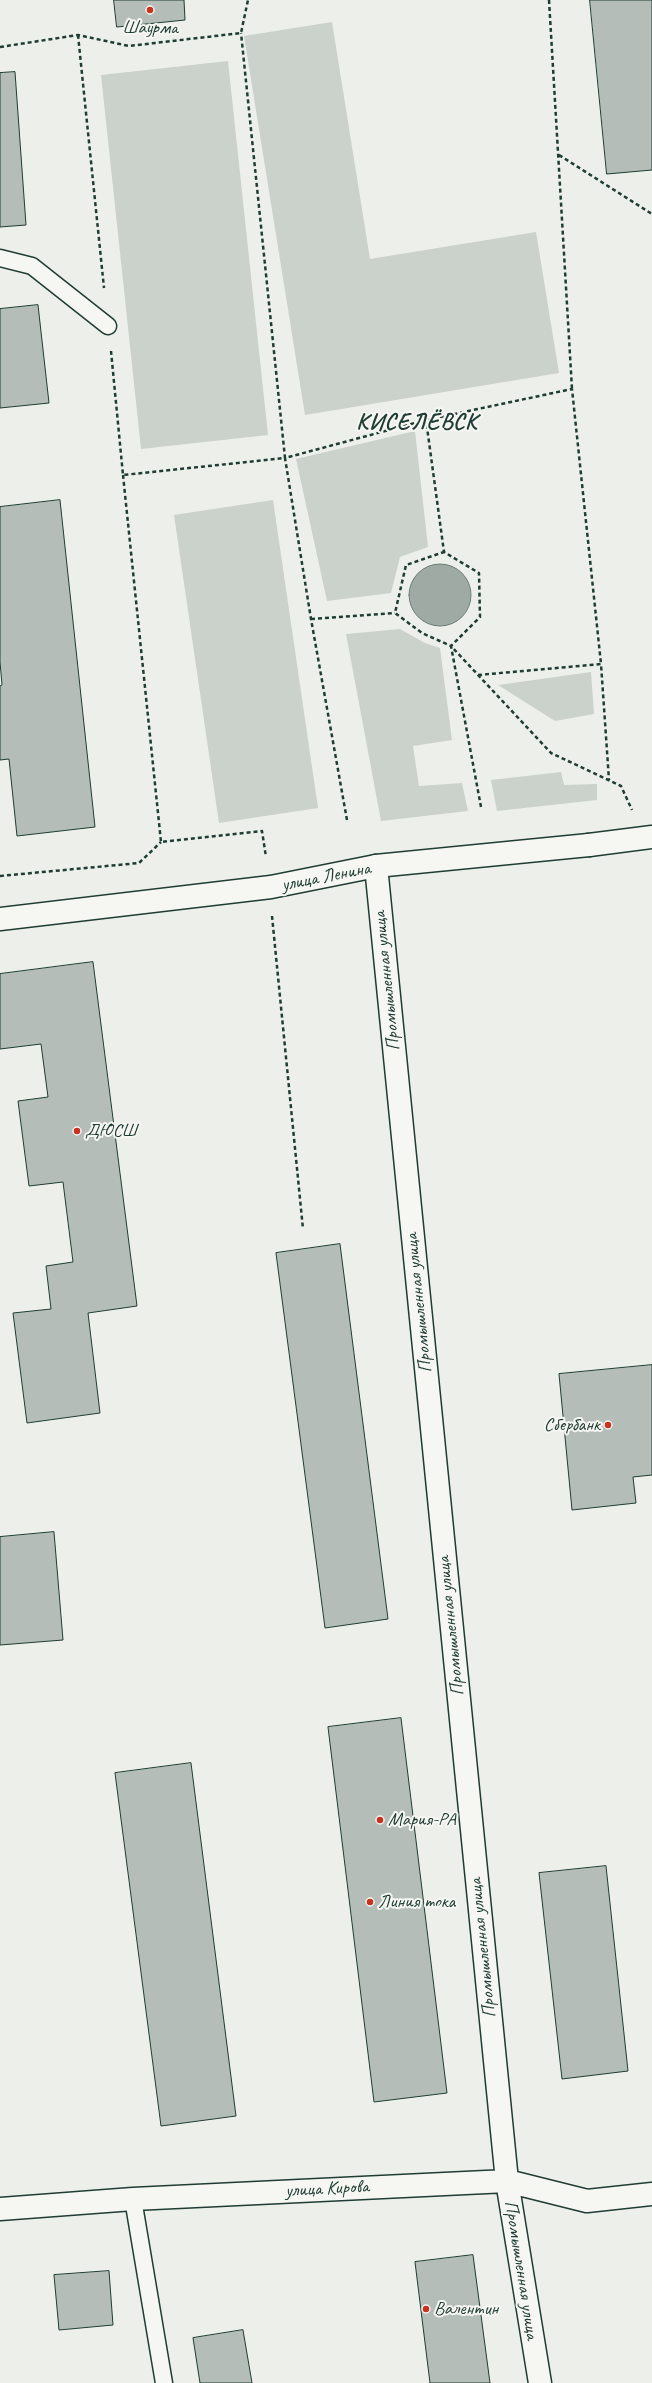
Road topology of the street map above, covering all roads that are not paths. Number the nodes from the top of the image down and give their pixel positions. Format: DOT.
graph roads {
  1 [pos="0,258"];
  2 [pos="108,326"];
  3 [pos="648,837"];
  4 [pos="376,866"];
  5 [pos="0,919"];
  6 [pos="507,2181"];
  7 [pos="652,2194"];
  8 [pos="132,2199"];
  9 [pos="0,2209"];
  10 [pos="164,2383"];
  11 [pos="540,2383"];
  1 -- 2 [label="lane"];
  3 -- 4 [label="street, улица Ленина"];
  4 -- 5 [label="street, улица Ленина"];
  4 -- 6 [label="street, Промышленная улица"];
  6 -- 7 [label="street, улица Кирова"];
  6 -- 8 [label="street, улица Кирова"];
  6 -- 11 [label="street, Промышленная улица"];
  8 -- 9 [label="street, улица Кирова"];
  8 -- 10 [label="lane"];
}
